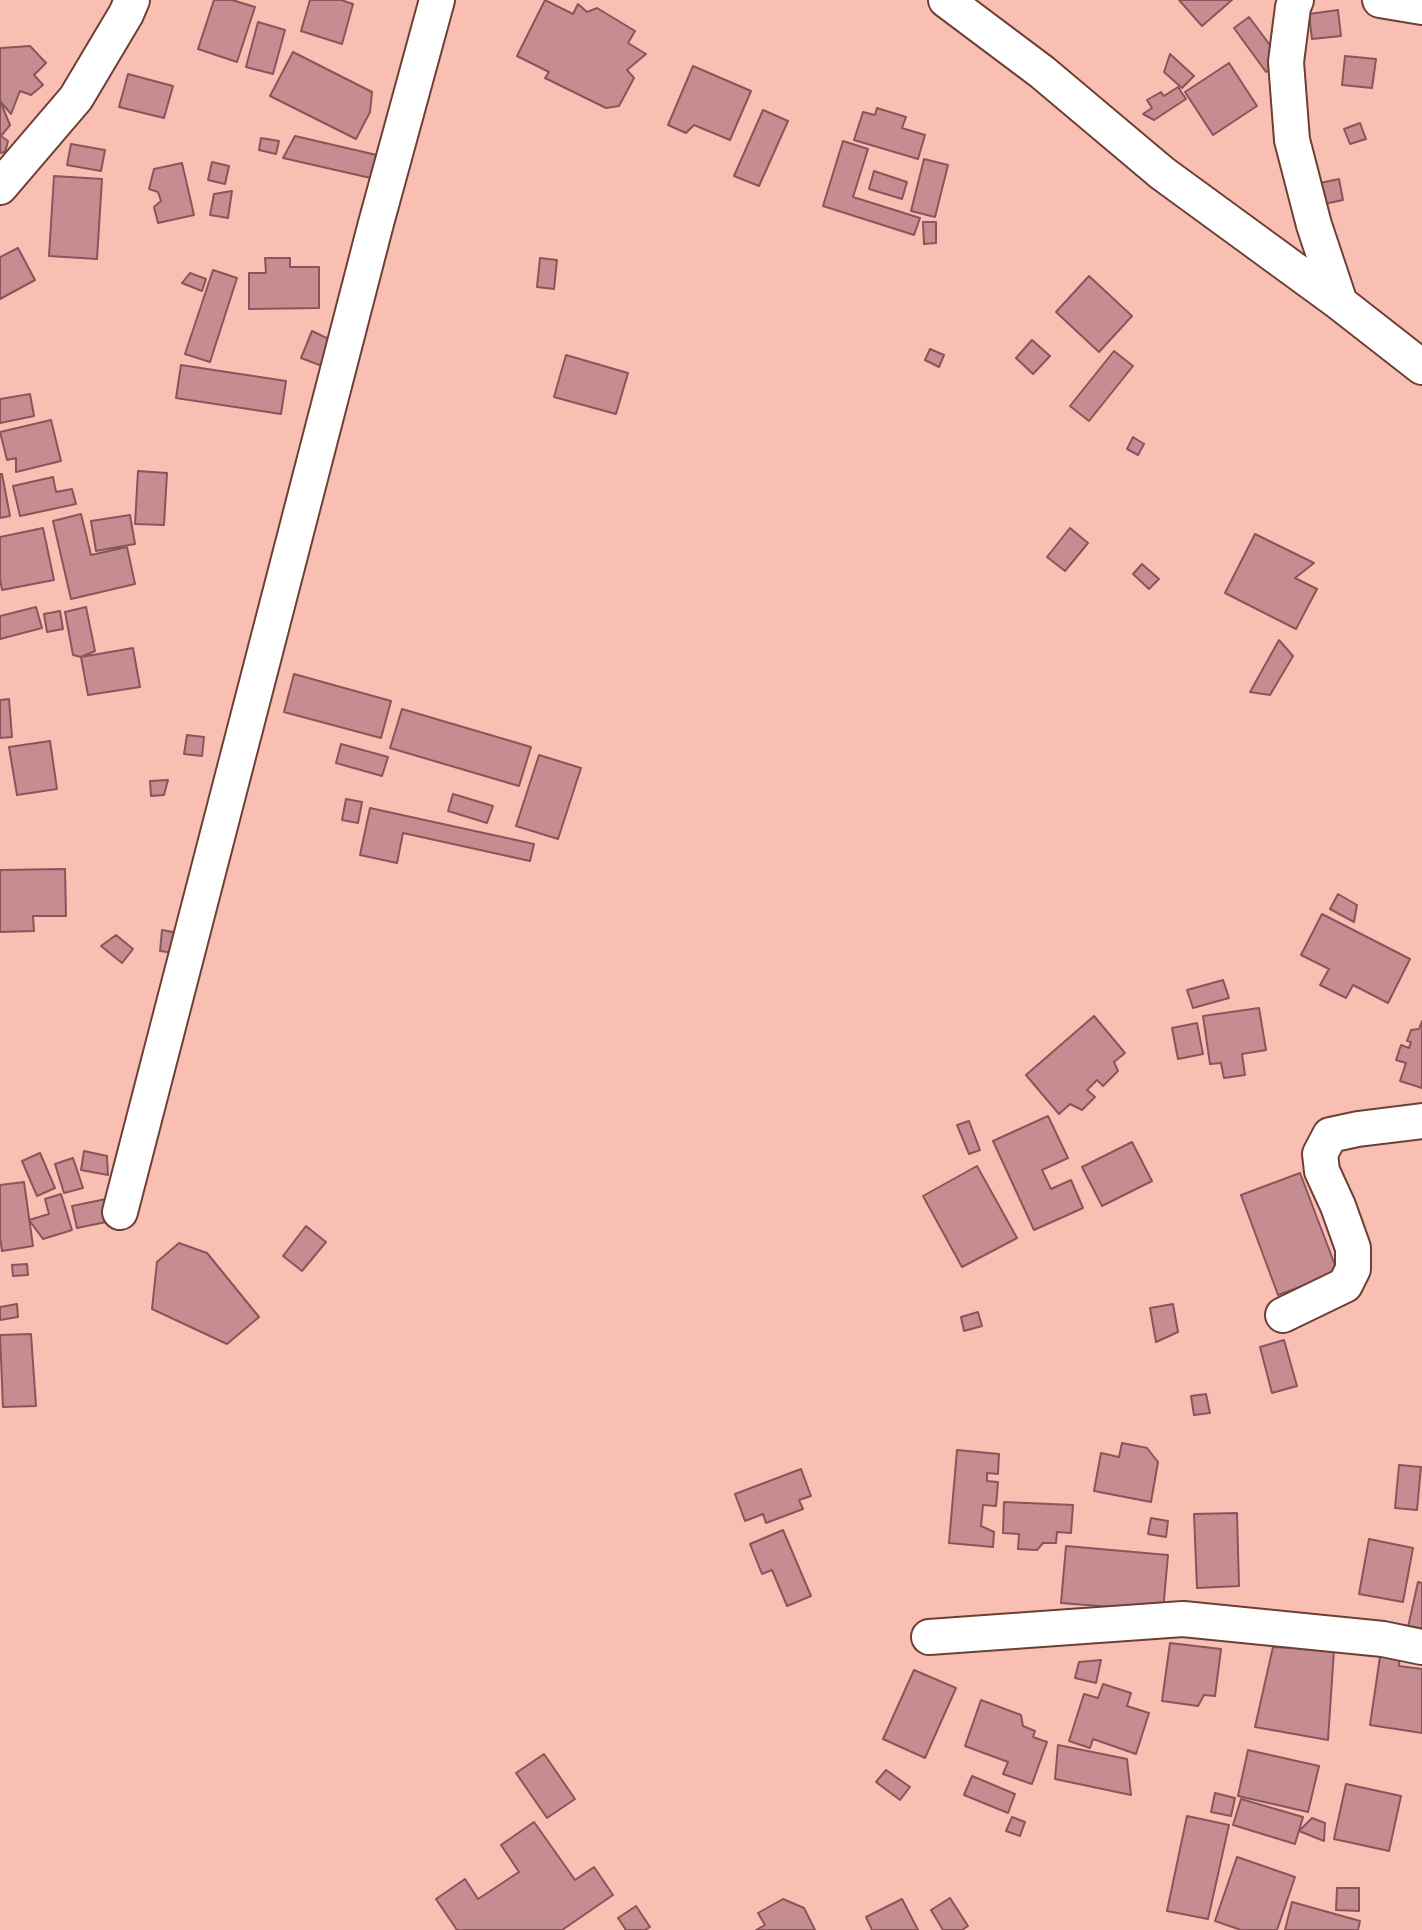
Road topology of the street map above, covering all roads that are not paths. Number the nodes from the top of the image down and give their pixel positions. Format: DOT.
graph roads {
  1 [pos="132,0"];
  2 [pos="437,0"];
  3 [pos="946,0"];
  4 [pos="1296,0"];
  5 [pos="1380,0"];
  6 [pos="1422,7"];
  7 [pos="0,187"];
  8 [pos="1340,303"];
  9 [pos="1422,367"];
  10 [pos="1422,1121"];
  11 [pos="120,1212"];
  12 [pos="1283,1315"];
  13 [pos="929,1637"];
  14 [pos="1422,1647"];
  1 -- 7 [label="street"];
  2 -- 11 [label="street"];
  3 -- 8 [label="street"];
  4 -- 8 [label="street"];
  5 -- 6 [label="street"];
  8 -- 9 [label="street"];
  10 -- 12 [label="street"];
  13 -- 14 [label="street"];
}
